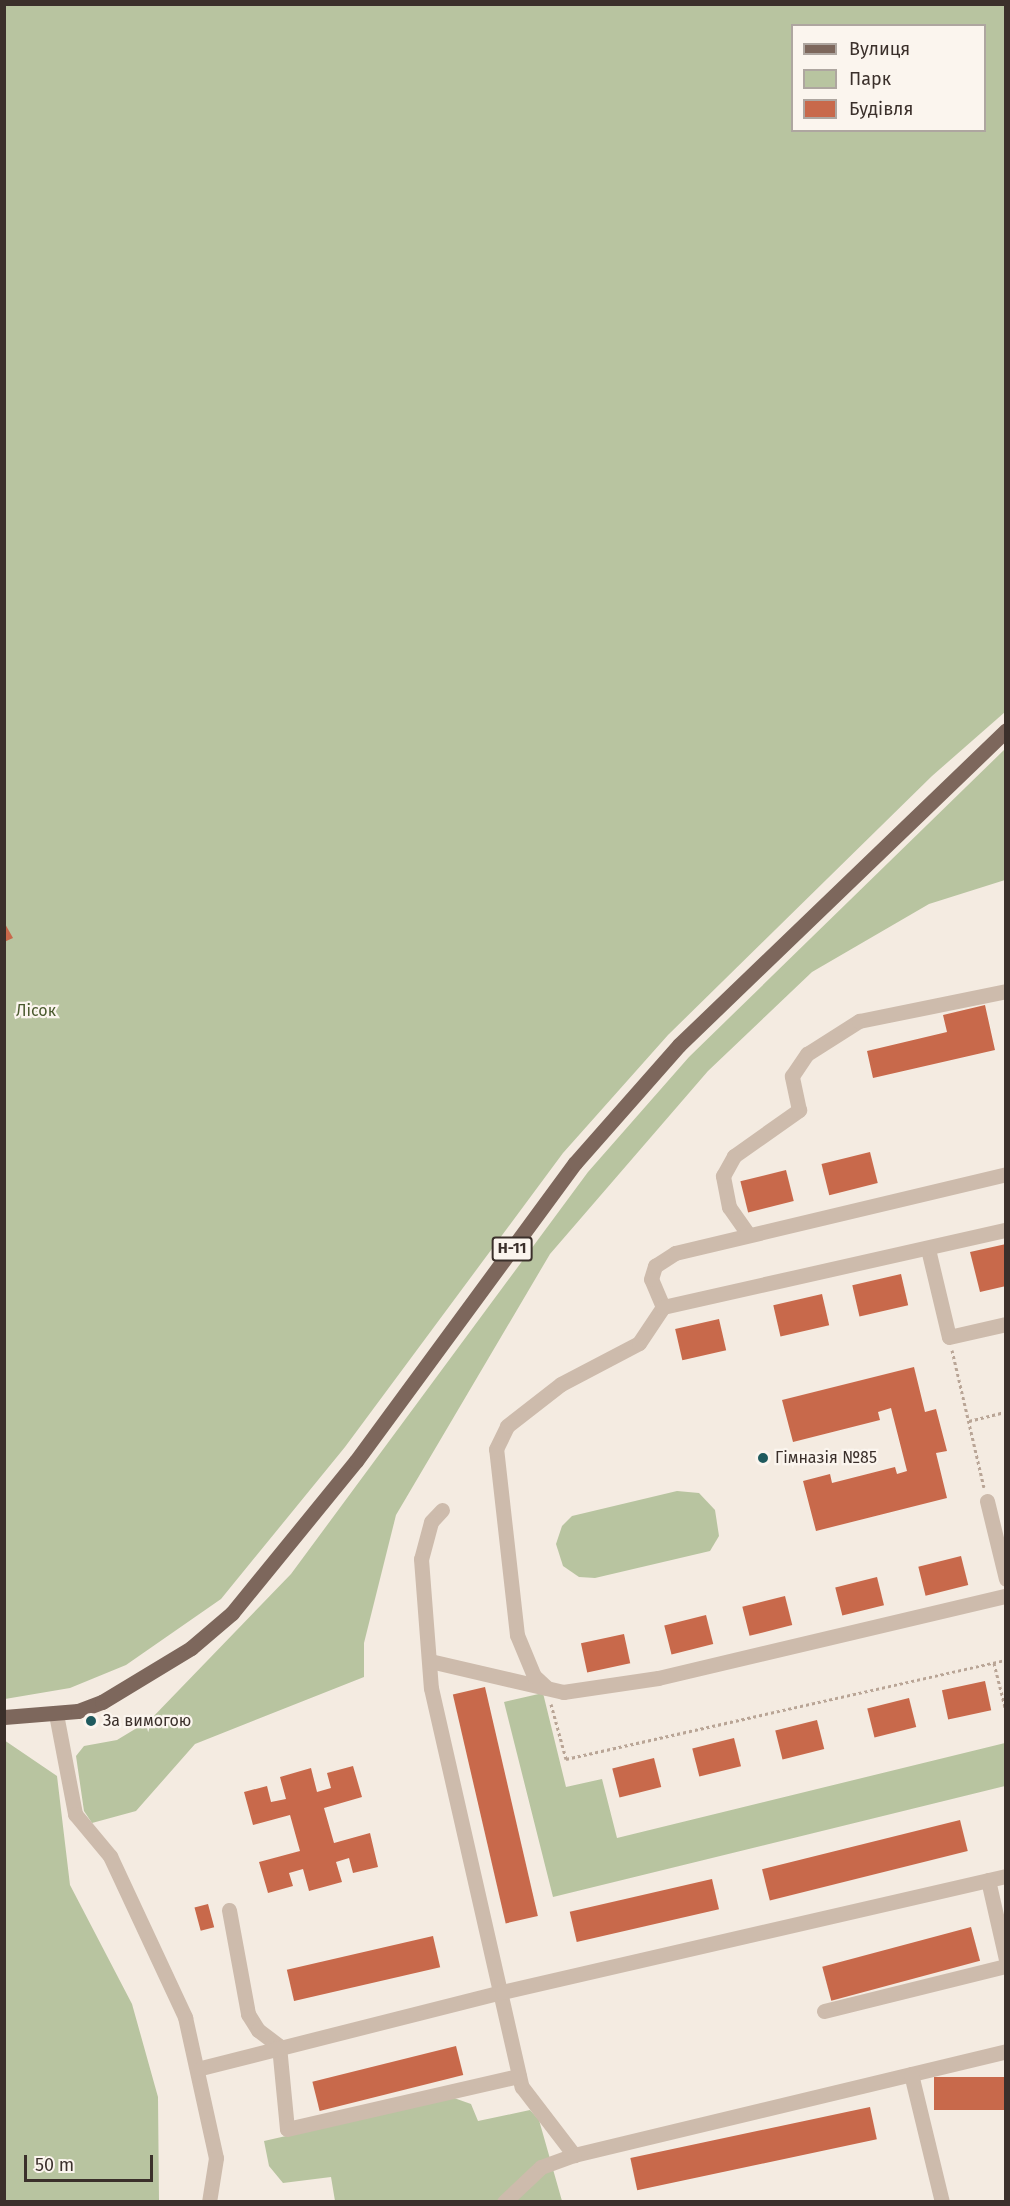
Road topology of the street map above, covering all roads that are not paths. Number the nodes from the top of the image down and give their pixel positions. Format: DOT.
graph roads {
  1 [pos="1005,730"];
  2 [pos="1005,991"];
  3 [pos="1005,1174"];
  4 [pos="1005,1230"];
  5 [pos="748,1234"];
  6 [pos="928,1249"];
  7 [pos="663,1306"];
  8 [pos="1005,1324"];
  9 [pos="987,1501"];
  10 [pos="442,1510"];
  11 [pos="1000,1526"];
  12 [pos="1005,1579"];
  13 [pos="1005,1596"];
  14 [pos="430,1661"];
  15 [pos="547,1688"];
  16 [pos="56,1714"];
  17 [pos="4,1717"];
  18 [pos="1005,1876"];
  19 [pos="988,1880"];
  20 [pos="229,1910"];
  21 [pos="1005,1959"];
  22 [pos="1005,1966"];
  23 [pos="502,1992"];
  24 [pos="824,2011"];
  25 [pos="279,2046"];
  26 [pos="1005,2051"];
  27 [pos="201,2068"];
  28 [pos="911,2074"];
  29 [pos="519,2076"];
  30 [pos="574,2155"];
  31 [pos="209,2202"];
  32 [pos="504,2202"];
  33 [pos="942,2202"];
  1 -- 16 [label="main road, Н-11"];
  2 -- 5 [label="lane"];
  3 -- 5 [label="lane"];
  4 -- 6 [label="lane"];
  5 -- 7 [label="lane"];
  6 -- 7 [label="lane"];
  6 -- 8 [label="lane"];
  7 -- 15 [label="lane"];
  9 -- 11 [label="lane"];
  10 -- 14 [label="lane"];
  11 -- 12 [label="lane"];
  13 -- 15 [label="lane"];
  14 -- 15 [label="lane"];
  14 -- 23 [label="lane"];
  16 -- 17 [label="main road, Н-11"];
  16 -- 27 [label="lane"];
  18 -- 19 [label="lane"];
  19 -- 21 [label="lane"];
  19 -- 23 [label="lane"];
  20 -- 25 [label="lane"];
  22 -- 24 [label="lane"];
  23 -- 25 [label="lane"];
  23 -- 29 [label="lane"];
  25 -- 27 [label="lane"];
  25 -- 29 [label="lane"];
  26 -- 28 [label="lane"];
  27 -- 31 [label="lane"];
  28 -- 30 [label="lane"];
  28 -- 33 [label="lane"];
  29 -- 30 [label="lane"];
  30 -- 32 [label="lane"];
}
